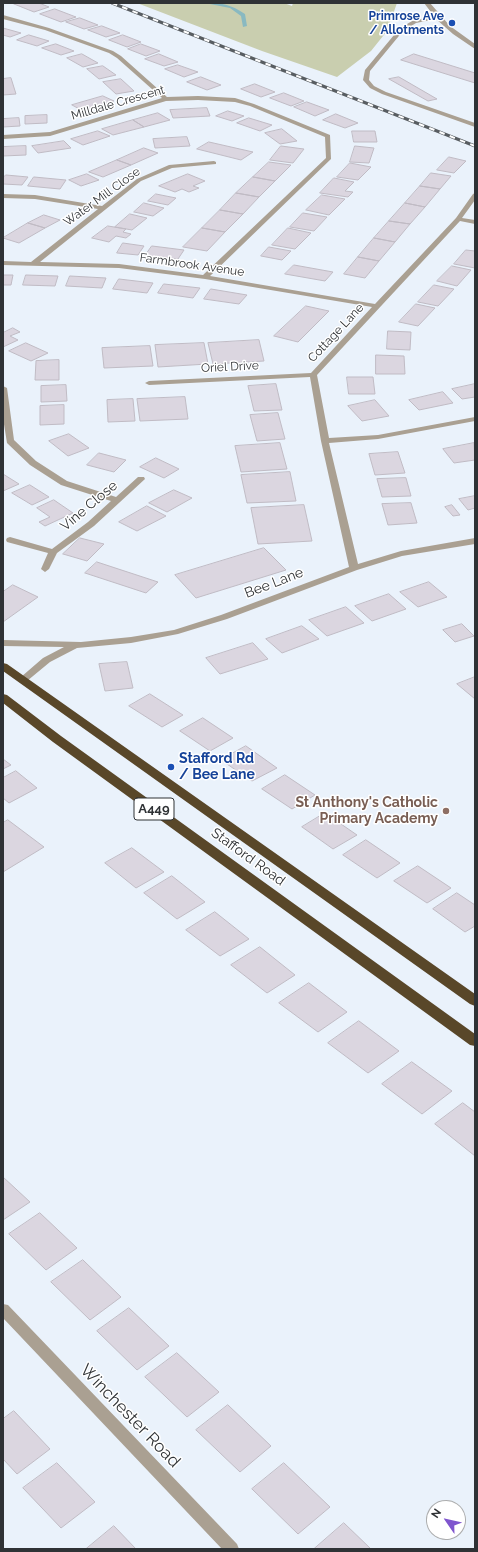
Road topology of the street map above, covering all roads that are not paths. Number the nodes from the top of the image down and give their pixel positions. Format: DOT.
graph roads {
  1 [pos="427,3"];
  2 [pos="3,17"];
  3 [pos="436,17"];
  4 [pos="475,47"];
  5 [pos="166,99"];
  6 [pos="475,125"];
  7 [pos="3,137"];
  8 [pos="214,164"];
  9 [pos="475,195"];
  10 [pos="3,196"];
  11 [pos="102,208"];
  12 [pos="458,219"];
  13 [pos="475,222"];
  14 [pos="3,263"];
  15 [pos="34,263"];
  16 [pos="205,277"];
  17 [pos="377,306"];
  18 [pos="313,375"];
  19 [pos="149,384"];
  20 [pos="3,388"];
  21 [pos="475,419"];
  22 [pos="325,441"];
  23 [pos="141,479"];
  24 [pos="116,500"];
  25 [pos="10,540"];
  26 [pos="475,541"];
  27 [pos="53,552"];
  28 [pos="354,568"];
  29 [pos="44,569"];
  30 [pos="3,642"];
  31 [pos="81,645"];
  32 [pos="3,666"];
  33 [pos="24,679"];
  34 [pos="3,697"];
  35 [pos="475,1001"];
  36 [pos="475,1041"];
  37 [pos="3,1308"];
  38 [pos="232,1549"];
  1 -- 3 [label="street"];
  2 -- 5 [label="street"];
  3 -- 4 [label="street"];
  3 -- 6 [label="street"];
  5 -- 7 [label="street, Milldale Crescent"];
  5 -- 16 [label="street, Milldale Crescent"];
  8 -- 11 [label="street, Water Mill Close"];
  9 -- 12 [label="street, Cottage Lane"];
  10 -- 11 [label="street"];
  11 -- 15 [label="street, Water Mill Close"];
  12 -- 13 [label="street"];
  12 -- 17 [label="street, Cottage Lane"];
  14 -- 15 [label="street, Farmbrook Avenue"];
  15 -- 16 [label="street, Farmbrook Avenue"];
  16 -- 17 [label="street, Farmbrook Avenue"];
  17 -- 18 [label="street, Cottage Lane"];
  18 -- 19 [label="street, Oriel Drive"];
  18 -- 22 [label="street, Cottage Lane"];
  20 -- 24 [label="street"];
  21 -- 22 [label="street"];
  22 -- 28 [label="street, Cottage Lane"];
  23 -- 24 [label="street, Vine Close"];
  24 -- 27 [label="street, Vine Close"];
  25 -- 27 [label="street"];
  26 -- 28 [label="street, Bee Lane"];
  27 -- 29 [label="street, Vine Close"];
  28 -- 31 [label="street, Bee Lane"];
  30 -- 31 [label="street, Bee Lane"];
  31 -- 33 [label="street, Bee Lane"];
  32 -- 33 [label="highway, Stafford Road / A449"];
  33 -- 35 [label="highway, Stafford Road / A449"];
  34 -- 36 [label="highway, Stafford Road / A449"];
  37 -- 38 [label="street, Winchester Road"];
}
